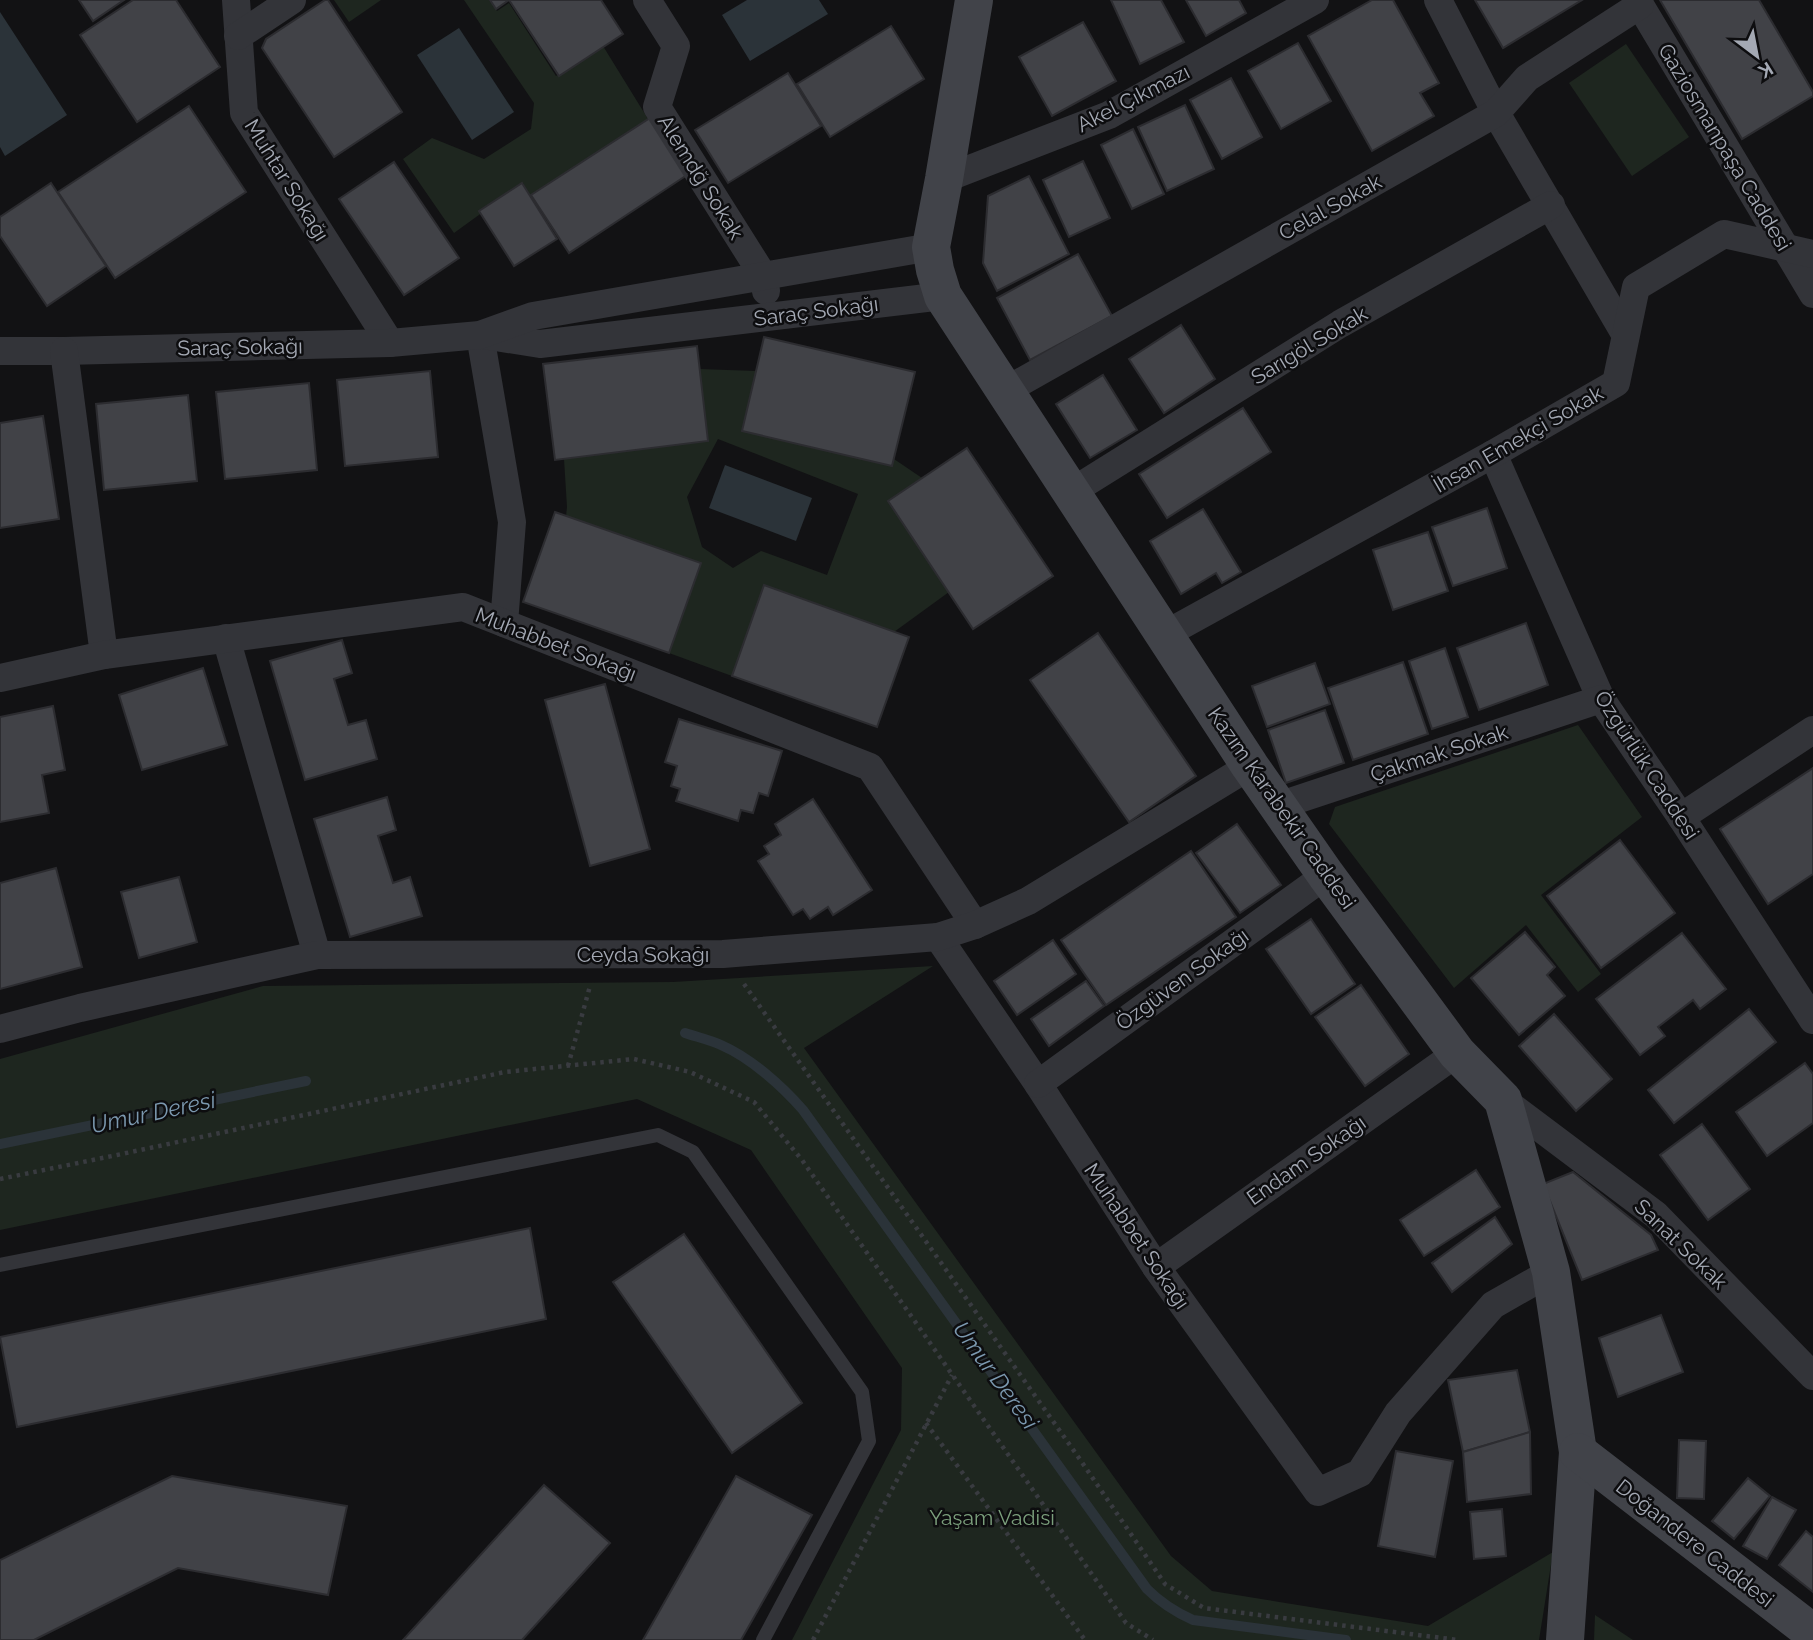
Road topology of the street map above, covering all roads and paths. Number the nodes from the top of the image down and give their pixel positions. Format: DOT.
graph roads {
  1 [pos="236,0"];
  2 [pos="292,0"];
  3 [pos="647,0"];
  4 [pos="974,0"];
  5 [pos="1315,0"];
  6 [pos="1438,0"];
  7 [pos="1639,2"];
  8 [pos="238,36"];
  9 [pos="1496,113"];
  10 [pos="944,179"];
  11 [pos="1550,205"];
  12 [pos="931,247"];
  13 [pos="1800,252"];
  14 [pos="764,277"];
  15 [pos="1813,293"];
  16 [pos="943,296"];
  17 [pos="769,316"];
  18 [pos="1625,334"];
  19 [pos="480,335"];
  20 [pos="390,343"];
  21 [pos="0,351"];
  22 [pos="64,351"];
  23 [pos="1005,391"];
  24 [pos="1493,454"];
  25 [pos="1071,492"];
  26 [pos="504,623"];
  27 [pos="1164,635"];
  28 [pos="226,638"];
  29 [pos="104,655"];
  30 [pos="0,678"];
  31 [pos="1601,699"];
  32 [pos="1813,730"];
  33 [pos="1250,766"];
  34 [pos="1278,806"];
  35 [pos="1681,817"];
  36 [pos="1326,875"];
  37 [pos="975,925"];
  38 [pos="938,937"];
  39 [pos="723,954"];
  40 [pos="598,955"];
  41 [pos="317,956"];
  42 [pos="1813,1020"];
  43 [pos="0,1028"];
  44 [pos="1457,1053"];
  45 [pos="568,1066"];
  46 [pos="1038,1084"];
  47 [pos="1503,1100"];
  48 [pos="0,1179"];
  49 [pos="0,1265"];
  50 [pos="1156,1267"];
  51 [pos="1550,1272"];
  52 [pos="952,1375"];
  53 [pos="1813,1376"];
  54 [pos="926,1423"];
  55 [pos="1578,1452"];
  56 [pos="1813,1633"];
  57 [pos="763,1640"];
  58 [pos="813,1640"];
  59 [pos="1085,1640"];
  60 [pos="1153,1640"];
  61 [pos="1458,1640"];
  62 [pos="1565,1640"];
  1 -- 8 [label="street, Muhtar Sokağı"];
  2 -- 8 [label="street"];
  3 -- 14 [label="street, Alemdğ Sokak"];
  4 -- 10 [label="street, Kazım Karabekir Caddesi"];
  5 -- 10 [label="street, Akel Çıkmazı"];
  6 -- 9 [label="street"];
  7 -- 9 [label="street, Celal Sokak"];
  7 -- 13 [label="street, Gaziosmanpaşa Caddesi"];
  8 -- 20 [label="street, Muhtar Sokağı"];
  9 -- 11 [label="street"];
  9 -- 23 [label="street, Celal Sokak"];
  10 -- 12 [label="street, Kazım Karabekir Caddesi"];
  11 -- 18 [label="street"];
  11 -- 25 [label="street, Sarıgöl Sokak"];
  12 -- 14 [label="street, Saraç Sokağı"];
  12 -- 16 [label="street, Kazım Karabekir Caddesi"];
  13 -- 15 [label="street, Gaziosmanpaşa Caddesi"];
  13 -- 18 [label="street, İhsan Emekçi Sokak"];
  14 -- 17 [label="street, Alemdğ Sokak"];
  14 -- 19 [label="street, Saraç Sokağı"];
  16 -- 17 [label="street, Saraç Sokağı"];
  16 -- 23 [label="street, Kazım Karabekir Caddesi"];
  17 -- 19 [label="street, Saraç Sokağı"];
  18 -- 24 [label="street, İhsan Emekçi Sokak"];
  19 -- 20 [label="street, Saraç Sokağı"];
  19 -- 26 [label="street"];
  20 -- 22 [label="street, Saraç Sokağı"];
  21 -- 22 [label="street, Saraç Sokağı"];
  22 -- 29 [label="street"];
  23 -- 25 [label="street, Kazım Karabekir Caddesi"];
  24 -- 27 [label="street, İhsan Emekçi Sokak"];
  24 -- 31 [label="street, Özgürlük Caddesi"];
  25 -- 27 [label="street, Kazım Karabekir Caddesi"];
  26 -- 28 [label="street, Muhabbet Sokağı"];
  26 -- 37 [label="street, Muhabbet Sokağı"];
  27 -- 33 [label="street, Kazım Karabekir Caddesi"];
  28 -- 29 [label="street, Muhabbet Sokağı"];
  28 -- 41 [label="street"];
  29 -- 30 [label="street, Muhabbet Sokağı"];
  31 -- 34 [label="street, Çakmak Sokak"];
  31 -- 35 [label="street, Özgürlük Caddesi"];
  32 -- 35 [label="street"];
  33 -- 34 [label="street, Kazım Karabekir Caddesi"];
  33 -- 37 [label="street, Ceyda Sokağı"];
  34 -- 36 [label="street, Kazım Karabekir Caddesi"];
  35 -- 42 [label="street, Özgürlük Caddesi"];
  36 -- 44 [label="street, Kazım Karabekir Caddesi"];
  36 -- 46 [label="street, Özgüven Sokağı"];
  37 -- 38 [label="street, Ceyda Sokağı"];
  38 -- 39 [label="street, Ceyda Sokağı"];
  38 -- 46 [label="street, Muhabbet Sokağı"];
  39 -- 40 [label="street, Ceyda Sokağı"];
  39 -- 61 [label="path"];
  40 -- 41 [label="street, Ceyda Sokağı"];
  40 -- 45 [label="path"];
  41 -- 43 [label="street, Ceyda Sokağı"];
  44 -- 47 [label="street, Kazım Karabekir Caddesi"];
  44 -- 50 [label="street, Endam Sokağı"];
  45 -- 48 [label="path"];
  45 -- 52 [label="path"];
  46 -- 50 [label="street, Muhabbet Sokağı"];
  47 -- 51 [label="street, Kazım Karabekir Caddesi"];
  47 -- 53 [label="street, Sanat Sokak"];
  49 -- 57 [label="lane"];
  50 -- 51 [label="street, Muhabbet Sokağı"];
  51 -- 55 [label="street, Kazım Karabekir Caddesi"];
  52 -- 54 [label="path"];
  52 -- 60 [label="path"];
  54 -- 58 [label="path"];
  54 -- 59 [label="path"];
  55 -- 56 [label="street, Doğandere Caddesi"];
  55 -- 62 [label="street, Kazım Karabekir Caddesi"];
}
